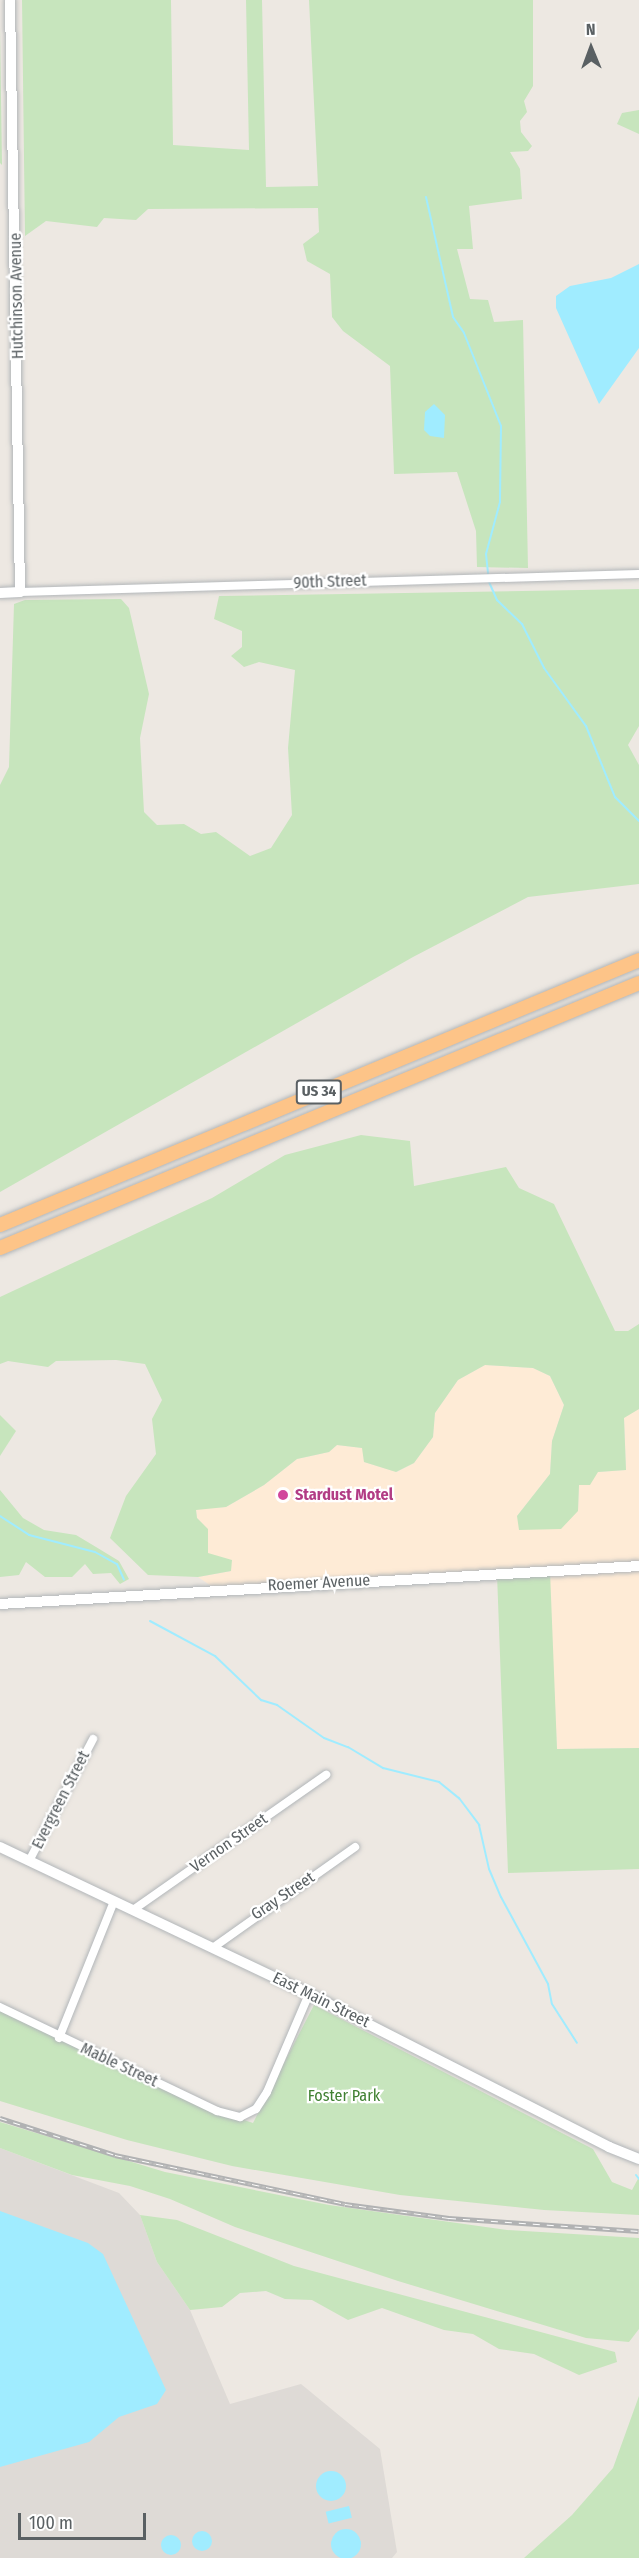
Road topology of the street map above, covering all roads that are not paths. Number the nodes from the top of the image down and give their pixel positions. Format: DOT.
graph roads {
  1 [pos="10,0"];
  2 [pos="639,574"];
  3 [pos="20,592"];
  4 [pos="0,593"];
  5 [pos="639,960"];
  6 [pos="639,983"];
  7 [pos="0,1225"];
  8 [pos="0,1248"];
  9 [pos="639,1566"];
  10 [pos="0,1604"];
  11 [pos="93,1739"];
  12 [pos="326,1775"];
  13 [pos="355,1847"];
  14 [pos="0,1848"];
  15 [pos="29,1861"];
  16 [pos="114,1900"];
  17 [pos="133,1910"];
  18 [pos="214,1947"];
  19 [pos="309,1994"];
  20 [pos="0,2007"];
  21 [pos="60,2038"];
  22 [pos="639,2159"];
  1 -- 3 [label="street, Hutchinson Avenue"];
  2 -- 3 [label="street, 90th Street"];
  3 -- 4 [label="street"];
  5 -- 7 [label="highway, US 34"];
  6 -- 8 [label="highway, US 34"];
  9 -- 10 [label="street, Roemer Avenue"];
  11 -- 15 [label="street, Evergreen Street"];
  12 -- 17 [label="street, Vernon Street"];
  13 -- 18 [label="street, Gray Street"];
  14 -- 15 [label="street, East Main Street"];
  15 -- 16 [label="street, East Main Street"];
  16 -- 17 [label="street, East Main Street"];
  16 -- 21 [label="street"];
  17 -- 18 [label="street, East Main Street"];
  18 -- 19 [label="street, East Main Street"];
  19 -- 21 [label="street, Mable Street"];
  19 -- 22 [label="street, East Main Street"];
  20 -- 21 [label="street, Mable Street"];
}
